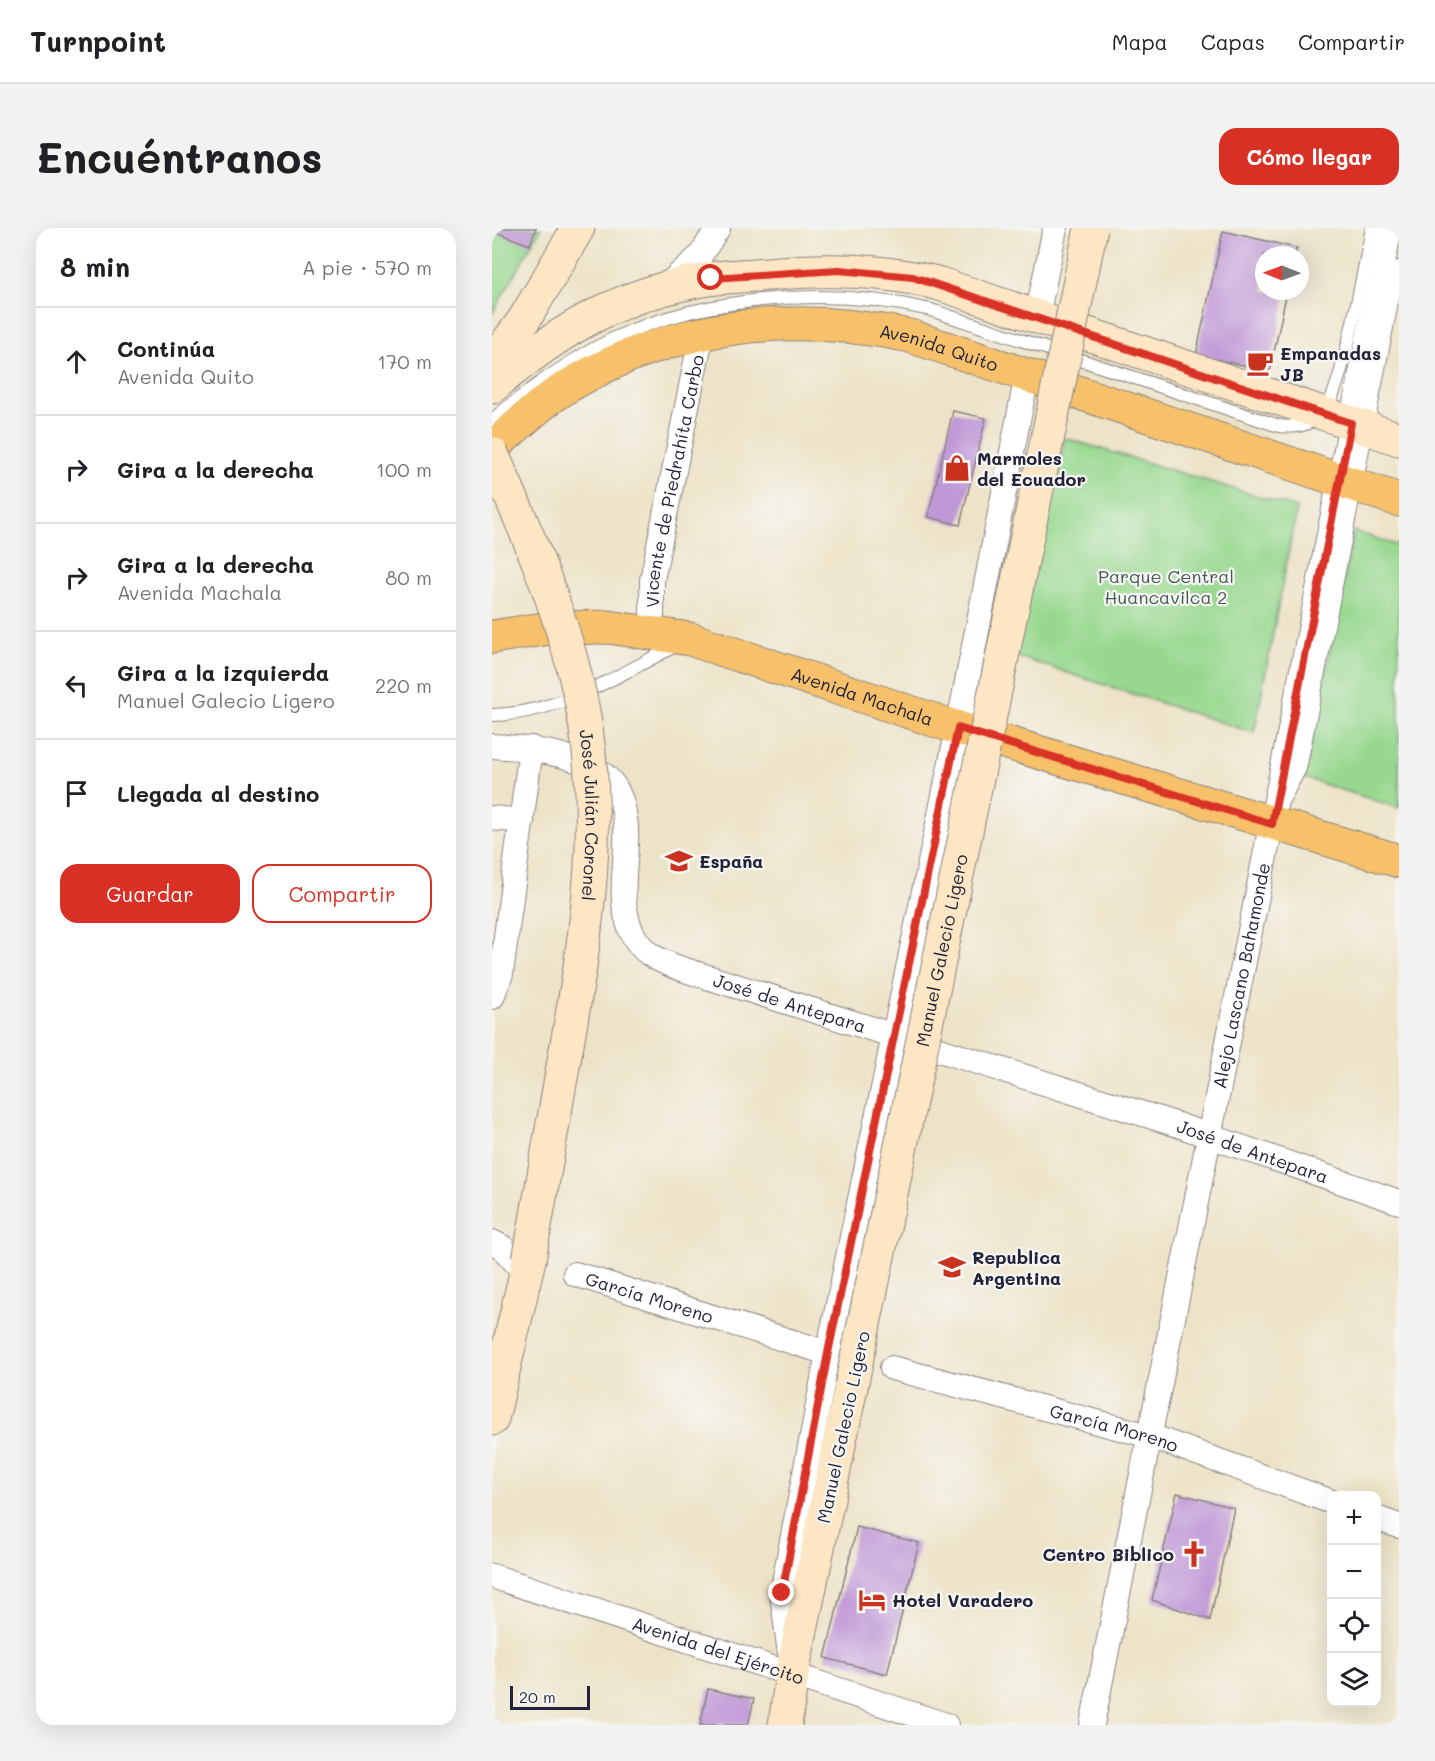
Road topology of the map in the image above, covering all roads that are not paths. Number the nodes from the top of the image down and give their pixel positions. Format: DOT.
graph roads {
  1 [pos="578,228"];
  2 [pos="718,228"];
  3 [pos="1055,228"];
  4 [pos="1091,228"];
  5 [pos="1372,228"];
  6 [pos="1390,228"];
  7 [pos="1399,267"];
  8 [pos="663,288"];
  9 [pos="1037,317"];
  10 [pos="702,332"];
  11 [pos="492,363"];
  12 [pos="1027,375"];
  13 [pos="492,387"];
  14 [pos="492,420"];
  15 [pos="1347,422"];
  16 [pos="1399,440"];
  17 [pos="492,448"];
  18 [pos="492,454"];
  19 [pos="1348,482"];
  20 [pos="1399,500"];
  21 [pos="652,633"];
  22 [pos="492,637"];
  23 [pos="690,639"];
  24 [pos="492,715"];
  25 [pos="958,728"];
  26 [pos="492,746"];
  27 [pos="531,748"];
  28 [pos="492,818"];
  29 [pos="522,820"];
  30 [pos="1272,824"];
  31 [pos="1399,861"];
  32 [pos="492,997"];
  33 [pos="896,1037"];
  34 [pos="1210,1135"];
  35 [pos="1399,1202"];
  36 [pos="492,1242"];
  37 [pos="527,1266"];
  38 [pos="575,1274"];
  39 [pos="828,1353"];
  40 [pos="892,1368"];
  41 [pos="492,1419"];
  42 [pos="1150,1436"];
  43 [pos="1327,1500"];
  44 [pos="1381,1519"];
  45 [pos="1399,1526"];
  46 [pos="492,1576"];
  47 [pos="792,1674"];
  48 [pos="785,1725"];
  49 [pos="946,1725"];
  50 [pos="1092,1725"];
  1 -- 11 [label="main road"];
  2 -- 8 [label="street"];
  3 -- 9 [label="street"];
  4 -- 47 [label="main road, Manuel Galecio Ligero, bridge"];
  5 -- 15 [label="lane"];
  6 -- 15 [label="street, Alejo Lascano Bahamonde"];
  7 -- 15 [label="lane"];
  8 -- 9 [label="main road"];
  8 -- 13 [label="main road"];
  9 -- 15 [label="main road"];
  10 -- 12 [label="main road, Avenida Quito"];
  10 -- 17 [label="main road, Avenida Quito"];
  10 -- 21 [label="street, Vicente de Piedrahíta Carbo"];
  12 -- 19 [label="main road, Avenida Quito"];
  12 -- 25 [label="street, Manuel Galecio Ligero"];
  14 -- 15 [label="lane"];
  15 -- 16 [label="main road"];
  15 -- 19 [label="street, Alejo Lascano Bahamonde"];
  18 -- 37 [label="main road, José Julián Coronel, bridge"];
  19 -- 20 [label="main road, Avenida Quito"];
  19 -- 30 [label="street, Alejo Lascano Bahamonde"];
  21 -- 22 [label="main road, Avenida Machala"];
  21 -- 23 [label="main road, Avenida Machala"];
  23 -- 24 [label="lane"];
  23 -- 25 [label="main road, Avenida Machala"];
  25 -- 30 [label="main road, Avenida Machala"];
  25 -- 33 [label="street, Manuel Galecio Ligero"];
  26 -- 27 [label="street, José de Antepara"];
  27 -- 29 [label="street"];
  27 -- 33 [label="street, José de Antepara"];
  28 -- 29 [label="street"];
  29 -- 32 [label="street"];
  30 -- 31 [label="main road, Avenida Machala"];
  30 -- 34 [label="street, Alejo Lascano Bahamonde"];
  33 -- 34 [label="street, José de Antepara"];
  33 -- 39 [label="street, Manuel Galecio Ligero"];
  34 -- 35 [label="street, José de Antepara"];
  34 -- 42 [label="street, Alejo Lascano Bahamonde"];
  36 -- 37 [label="street"];
  37 -- 41 [label="main road"];
  38 -- 39 [label="street, García Moreno"];
  39 -- 47 [label="street, Manuel Galecio Ligero"];
  40 -- 42 [label="street, García Moreno"];
  42 -- 43 [label="street, García Moreno"];
  42 -- 50 [label="street, Alejo Lascano Bahamonde"];
  44 -- 45 [label="street"];
  46 -- 47 [label="street, Avenida del Ejército"];
  47 -- 48 [label="main road, Manuel Galecio Ligero"];
  47 -- 49 [label="street, Avenida del Ejército"];
}
